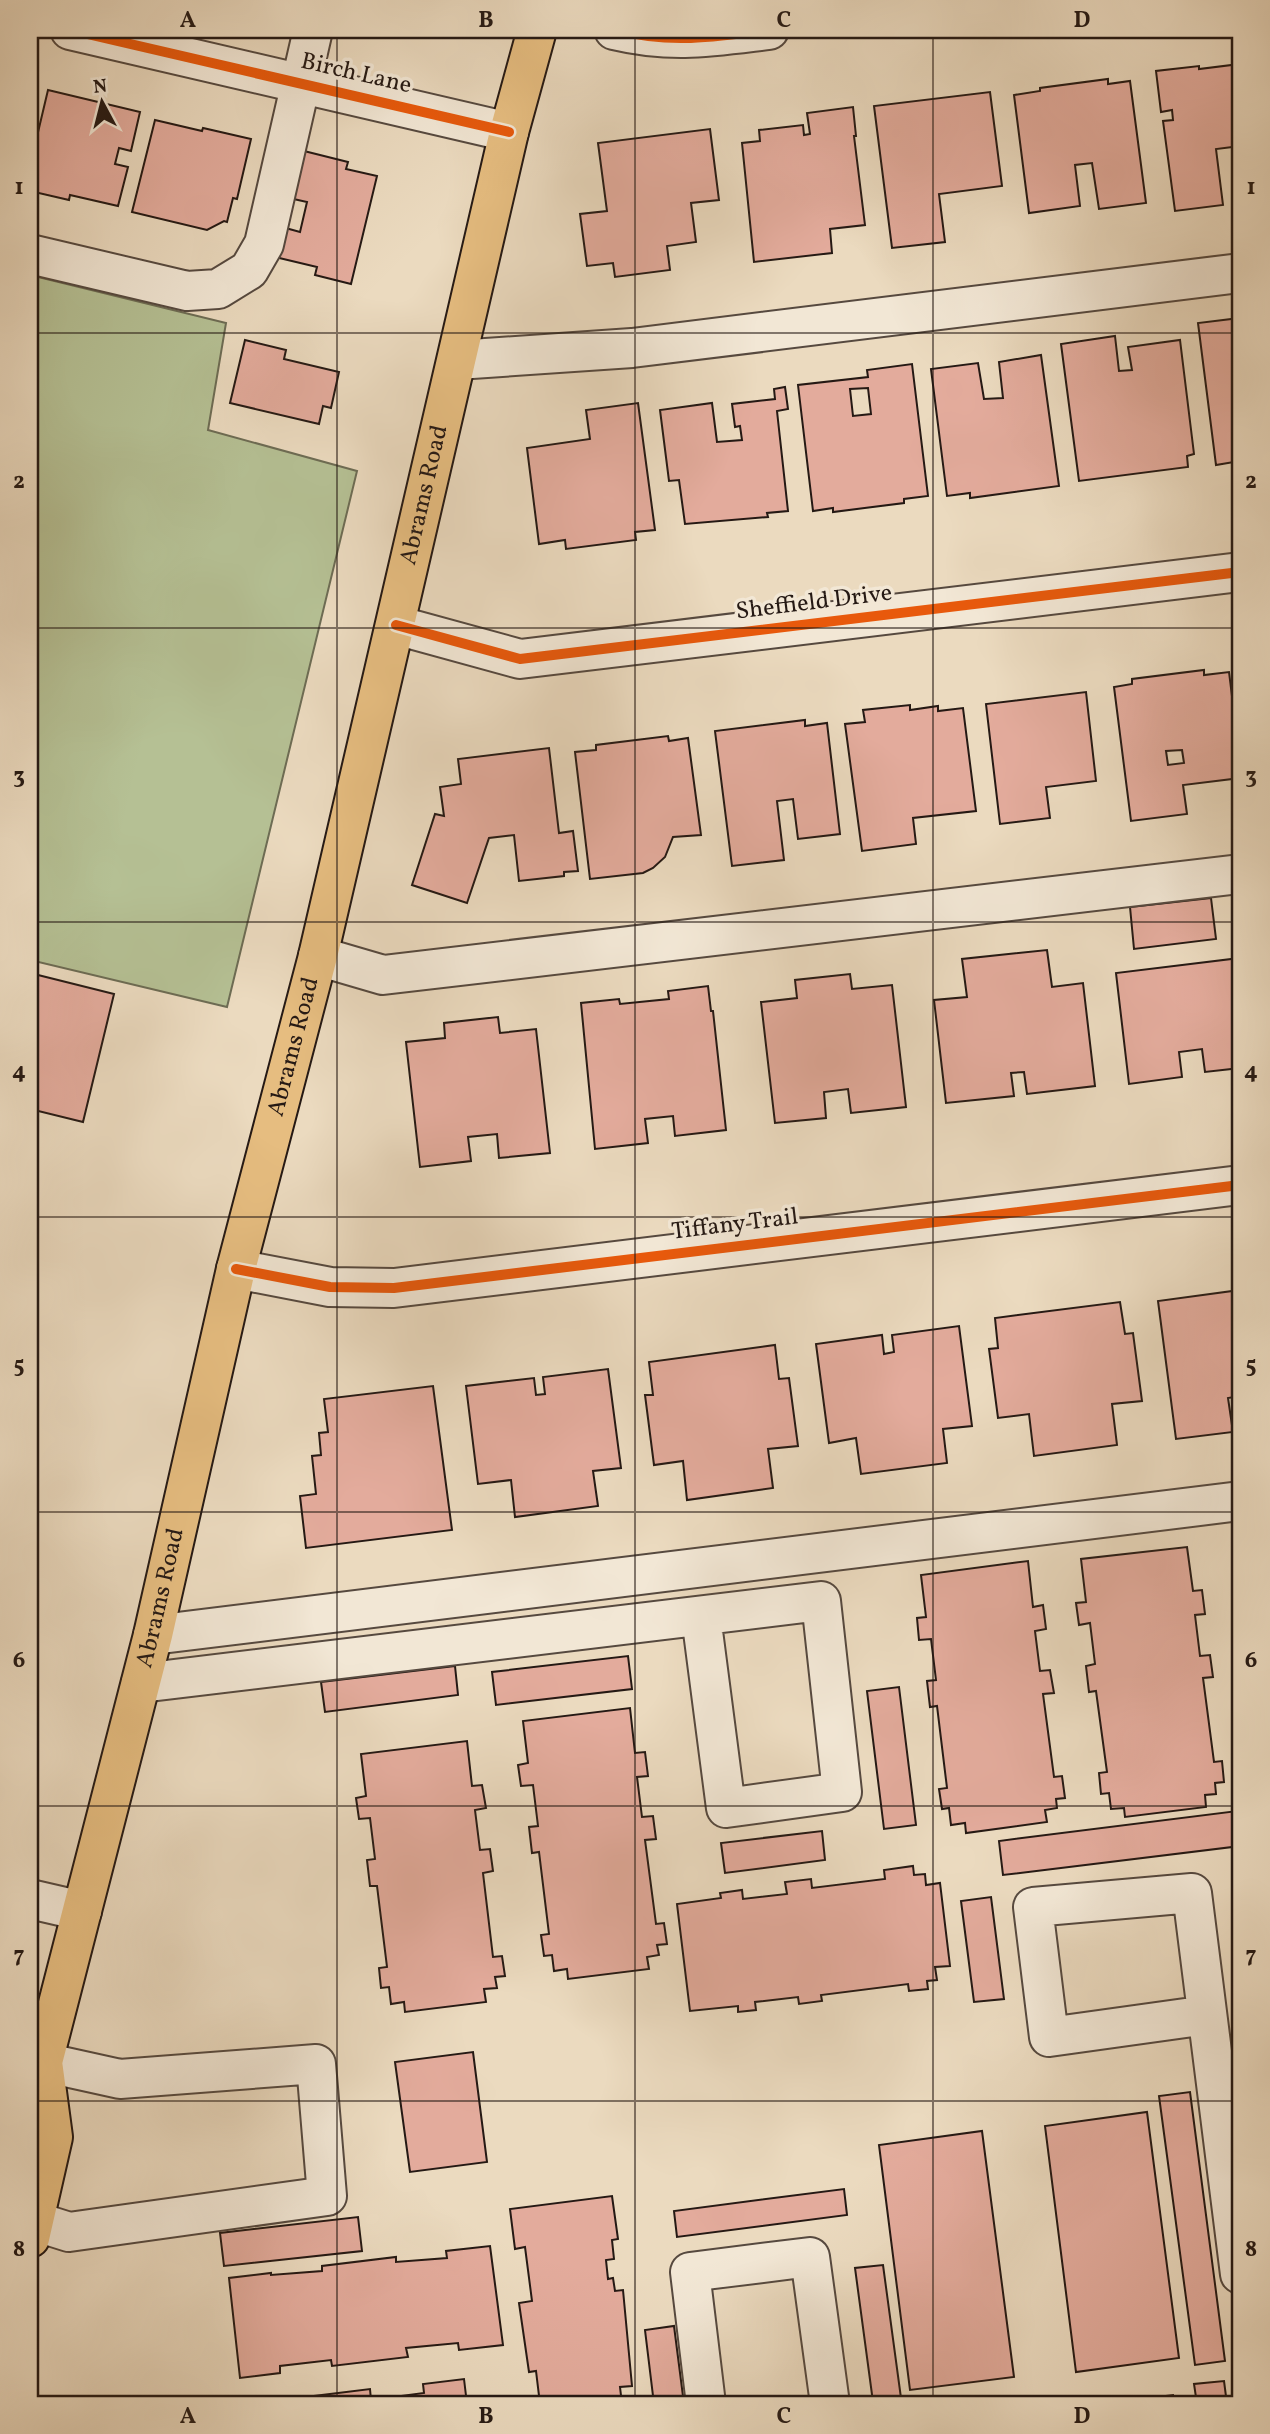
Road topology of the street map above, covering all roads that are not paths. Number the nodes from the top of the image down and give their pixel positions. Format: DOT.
graph roads {
  1 [pos="70,30"];
  2 [pos="313,30"];
  3 [pos="537,30"];
  4 [pos="614,30"];
  5 [pos="769,30"];
  6 [pos="303,83"];
  7 [pos="509,132"];
  8 [pos="30,254"];
  9 [pos="1240,273"];
  10 [pos="457,360"];
  11 [pos="1240,572"];
  12 [pos="396,625"];
  13 [pos="1240,874"];
  14 [pos="318,956"];
  15 [pos="1240,1185"];
  16 [pos="236,1269"];
  17 [pos="1240,1501"];
  18 [pos="701,1616"];
  19 [pos="153,1635"];
  20 [pos="141,1683"];
  21 [pos="30,1899"];
  22 [pos="82,1911"];
  23 [pos="1207,2015"];
  24 [pos="36,2068"];
  25 [pos="32,2230"];
  26 [pos="1240,2274"];
  27 [pos="706,2404"];
  28 [pos="830,2404"];
  1 -- 6 [label="street, Birch Lane"];
  2 -- 6 [label="street"];
  3 -- 7 [label="main road, Abrams Road"];
  4 -- 5 [label="street"];
  6 -- 7 [label="street, Birch Lane"];
  6 -- 8 [label="street"];
  7 -- 10 [label="main road, Abrams Road"];
  9 -- 10 [label="street"];
  10 -- 12 [label="main road, Abrams Road"];
  11 -- 12 [label="street, Sheffield Drive"];
  12 -- 14 [label="main road, Abrams Road"];
  13 -- 14 [label="street"];
  14 -- 16 [label="main road, Abrams Road"];
  15 -- 16 [label="street, Tiffany Trail"];
  16 -- 19 [label="main road, Abrams Road"];
  17 -- 19 [label="street"];
  18 -- 18 [label="street"];
  18 -- 20 [label="street"];
  19 -- 20 [label="main road, Abrams Road"];
  20 -- 22 [label="main road, Abrams Road"];
  21 -- 22 [label="street"];
  22 -- 24 [label="main road, Abrams Road"];
  23 -- 23 [label="street"];
  23 -- 26 [label="street"];
  24 -- 25 [label="main road, Abrams Road"];
  24 -- 25 [label="street"];
  27 -- 28 [label="street"];
}
